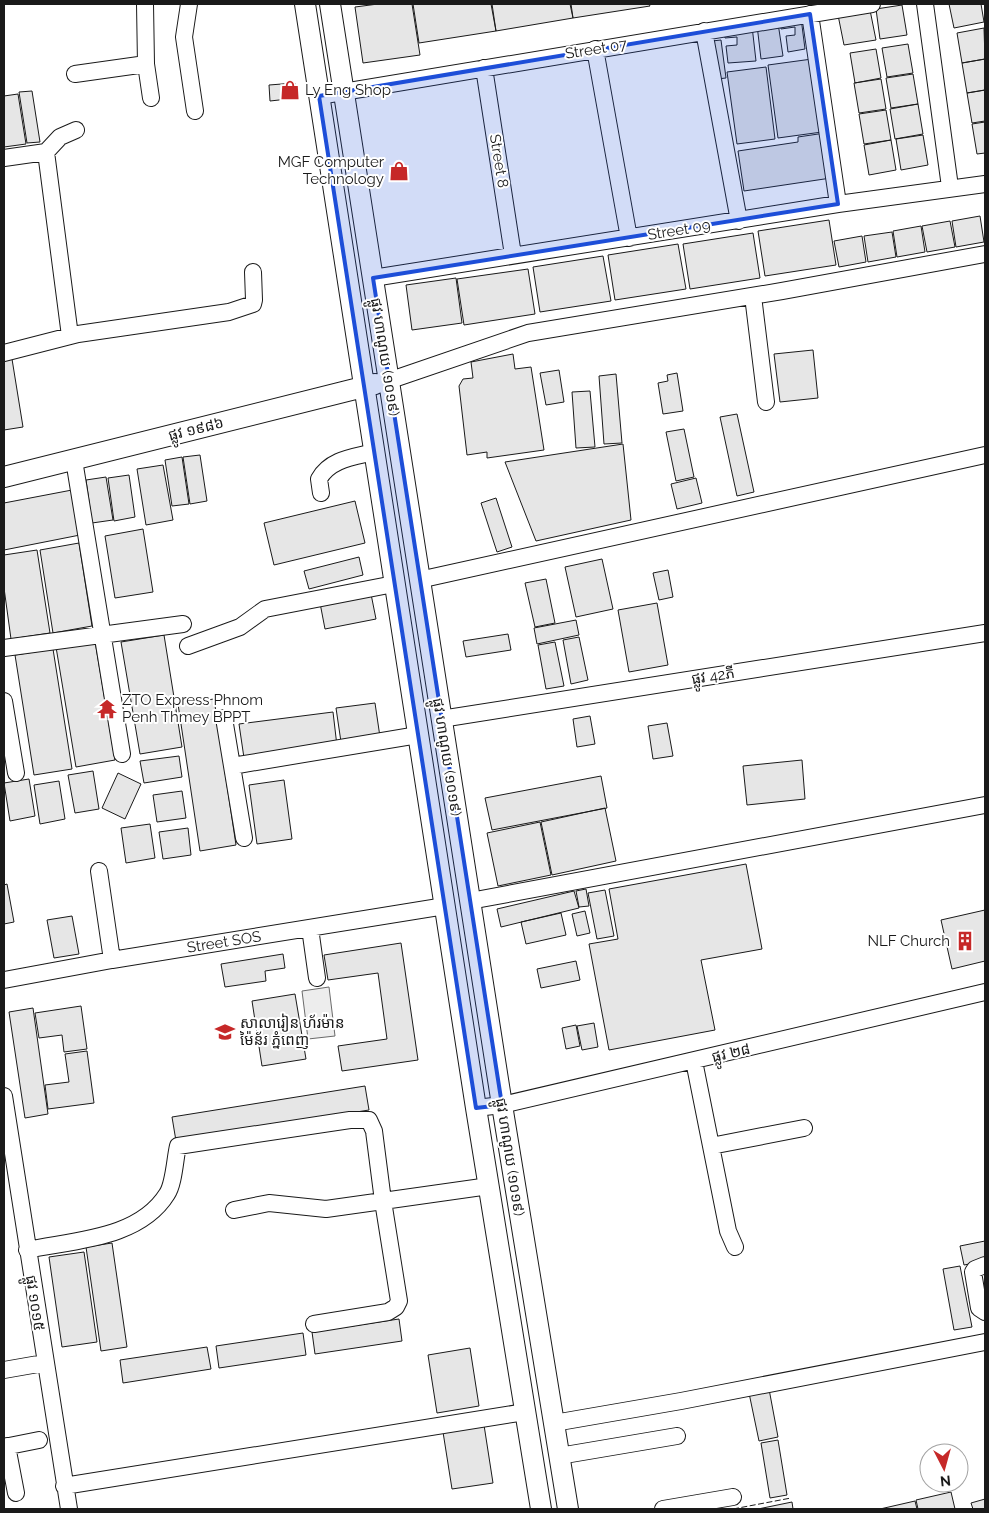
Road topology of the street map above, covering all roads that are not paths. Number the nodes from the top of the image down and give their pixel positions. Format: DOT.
graph roads {
  1 [pos="145,4"];
  2 [pos="188,4"];
  3 [pos="305,4"];
  4 [pos="330,4"];
  5 [pos="872,4"];
  6 [pos="925,4"];
  7 [pos="810,14"];
  8 [pos="704,31"];
  9 [pos="595,49"];
  10 [pos="146,64"];
  11 [pos="484,68"];
  12 [pos="75,74"];
  13 [pos="343,92"];
  14 [pos="319,96"];
  15 [pos="151,98"];
  16 [pos="195,111"];
  17 [pos="76,130"];
  18 [pos="46,152"];
  19 [pos="4,158"];
  20 [pos="985,184"];
  21 [pos="950,187"];
  22 [pos="838,204"];
  23 [pos="739,220"];
  24 [pos="629,238"];
  25 [pos="985,254"];
  26 [pos="514,255"];
  27 [pos="253,272"];
  28 [pos="373,278"];
  29 [pos="753,296"];
  30 [pos="70,336"];
  31 [pos="4,353"];
  32 [pos="388,380"];
  33 [pos="363,388"];
  34 [pos="766,402"];
  35 [pos="374,452"];
  36 [pos="985,454"];
  37 [pos="74,460"];
  38 [pos="4,477"];
  39 [pos="321,494"];
  40 [pos="419,580"];
  41 [pos="394,584"];
  42 [pos="183,624"];
  43 [pos="985,632"];
  44 [pos="104,634"];
  45 [pos="188,646"];
  46 [pos="4,648"];
  47 [pos="4,701"];
  48 [pos="224,718"];
  49 [pos="441,719"];
  50 [pos="418,735"];
  51 [pos="122,754"];
  52 [pos="232,766"];
  53 [pos="16,773"];
  54 [pos="985,805"];
  55 [pos="244,838"];
  56 [pos="99,871"];
  57 [pos="470,901"];
  58 [pos="445,906"];
  59 [pos="310,928"];
  60 [pos="112,960"];
  61 [pos="317,978"];
  62 [pos="4,980"];
  63 [pos="985,992"];
  64 [pos="694,1061"];
  65 [pos="4,1096"];
  66 [pos="502,1105"];
  67 [pos="476,1108"];
  68 [pos="804,1128"];
  69 [pos="710,1146"];
  70 [pos="488,1186"];
  71 [pos="383,1201"];
  72 [pos="11,1202"];
  73 [pos="234,1210"];
  74 [pos="735,1247"];
  75 [pos="27,1250"];
  76 [pos="985,1264"];
  77 [pos="985,1312"];
  78 [pos="314,1324"];
  79 [pos="985,1342"];
  80 [pos="44,1363"];
  81 [pos="4,1370"];
  82 [pos="525,1412"];
  83 [pos="554,1423"];
  84 [pos="677,1436"];
  85 [pos="39,1440"];
  86 [pos="5,1446"];
  87 [pos="559,1456"];
  88 [pos="64,1486"];
  89 [pos="16,1493"];
  90 [pos="733,1498"];
  91 [pos="568,1507"];
  92 [pos="68,1509"];
  93 [pos="541,1509"];
  94 [pos="546,1509"];
  95 [pos="663,1509"];
  1 -- 10 [label="street"];
  2 -- 16 [label="street"];
  3 -- 14 [label="main road, ផ្លូវ ហាណូយ (១០១៩)"];
  4 -- 13 [label="main road, ផ្លូវ ហាណូយ (១០១៩)"];
  5 -- 7 [label="street, Street 07"];
  6 -- 21 [label="street"];
  7 -- 8 [label="street, Street 07"];
  7 -- 22 [label="street"];
  8 -- 9 [label="street, Street 07"];
  8 -- 23 [label="street"];
  9 -- 11 [label="street, Street 07"];
  9 -- 24 [label="street"];
  10 -- 12 [label="street"];
  10 -- 15 [label="street"];
  11 -- 13 [label="street, Street 07"];
  11 -- 26 [label="street, Street 8"];
  13 -- 14 [label="street, Street 07"];
  13 -- 28 [label="main road, ផ្លូវ ហាណូយ (១០១៩)"];
  14 -- 33 [label="main road, ផ្លូវ ហាណូយ (១០១៩)"];
  17 -- 18 [label="street"];
  18 -- 19 [label="street"];
  18 -- 30 [label="street"];
  20 -- 21 [label="street, Street 09"];
  21 -- 22 [label="street, Street 09"];
  22 -- 23 [label="street, Street 09"];
  23 -- 24 [label="street, Street 09"];
  24 -- 26 [label="street, Street 09"];
  25 -- 29 [label="street"];
  26 -- 28 [label="street, Street 09"];
  27 -- 30 [label="street"];
  28 -- 32 [label="main road, ផ្លូវ ហាណូយ (១០១៩)"];
  29 -- 32 [label="street"];
  29 -- 34 [label="street"];
  30 -- 31 [label="street"];
  32 -- 33 [label="main road, ផ្លូវ ១៩៨៦"];
  32 -- 40 [label="main road, ផ្លូវ ហាណូយ (១០១៩)"];
  33 -- 35 [label="main road, ផ្លូវ ហាណូយ (១០១៩)"];
  33 -- 37 [label="main road, ផ្លូវ ១៩៨៦"];
  35 -- 39 [label="street"];
  35 -- 41 [label="main road, ផ្លូវ ហាណូយ (១០១៩)"];
  36 -- 40 [label="street"];
  37 -- 38 [label="main road, ផ្លូវ ១៩៨៦"];
  37 -- 44 [label="street"];
  40 -- 49 [label="main road, ផ្លូវ ហាណូយ (១០១៩)"];
  41 -- 45 [label="street"];
  41 -- 50 [label="main road, ផ្លូវ ហាណូយ (១០១៩)"];
  42 -- 44 [label="street"];
  43 -- 49 [label="street, ផ្លូវ 42ភី"];
  44 -- 46 [label="street"];
  44 -- 51 [label="street"];
  47 -- 53 [label="street"];
  48 -- 52 [label="street"];
  49 -- 57 [label="main road, ផ្លូវ ហាណូយ (១០១៩)"];
  50 -- 52 [label="street"];
  50 -- 58 [label="main road, ផ្លូវ ហាណូយ (១០១៩)"];
  52 -- 55 [label="street"];
  54 -- 57 [label="street"];
  56 -- 60 [label="street"];
  57 -- 66 [label="main road, ផ្លូវ ហាណូយ (១០១៩)"];
  58 -- 59 [label="street, Street SOS"];
  58 -- 67 [label="main road, ផ្លូវ ហាណូយ (១០១៩)"];
  59 -- 60 [label="street, Street SOS"];
  59 -- 61 [label="street"];
  60 -- 62 [label="street, Street SOS"];
  63 -- 64 [label="street, ផ្លូវ ២៨"];
  64 -- 66 [label="street, ផ្លូវ ២៨"];
  64 -- 69 [label="street"];
  65 -- 72 [label="street, ផ្លូវ ១០១៥"];
  66 -- 67 [label="street, ផ្លូវ ២៨"];
  66 -- 83 [label="main road, ផ្លូវ ហាណូយ (១០១៩)"];
  67 -- 70 [label="main road, ផ្លូវ ហាណូយ (១០១៩)"];
  68 -- 69 [label="street"];
  69 -- 74 [label="street"];
  70 -- 71 [label="street"];
  70 -- 82 [label="main road, ផ្លូវ ហាណូយ (១០១៩)"];
  71 -- 73 [label="street"];
  71 -- 75 [label="street"];
  71 -- 78 [label="street"];
  72 -- 75 [label="street, ផ្លូវ ១០១៥"];
  75 -- 80 [label="street, ផ្លូវ ១០១៥"];
  76 -- 77 [label="street"];
  79 -- 83 [label="street"];
  80 -- 81 [label="street"];
  80 -- 88 [label="street, ផ្លូវ ១០១៥"];
  82 -- 88 [label="street"];
  82 -- 93 [label="main road, ផ្លូវ ហាណូយ (១០១៩)"];
  83 -- 87 [label="main road, ផ្លូវ ហាណូយ (១០១៩)"];
  84 -- 87 [label="street"];
  85 -- 86 [label="street"];
  86 -- 89 [label="street"];
  87 -- 91 [label="main road, ផ្លូវ ហាណូយ (១០១៩)"];
  88 -- 92 [label="street, ផ្លូវ ១០១៥"];
  90 -- 95 [label="street"];
  91 -- 94 [label="street"];
}
